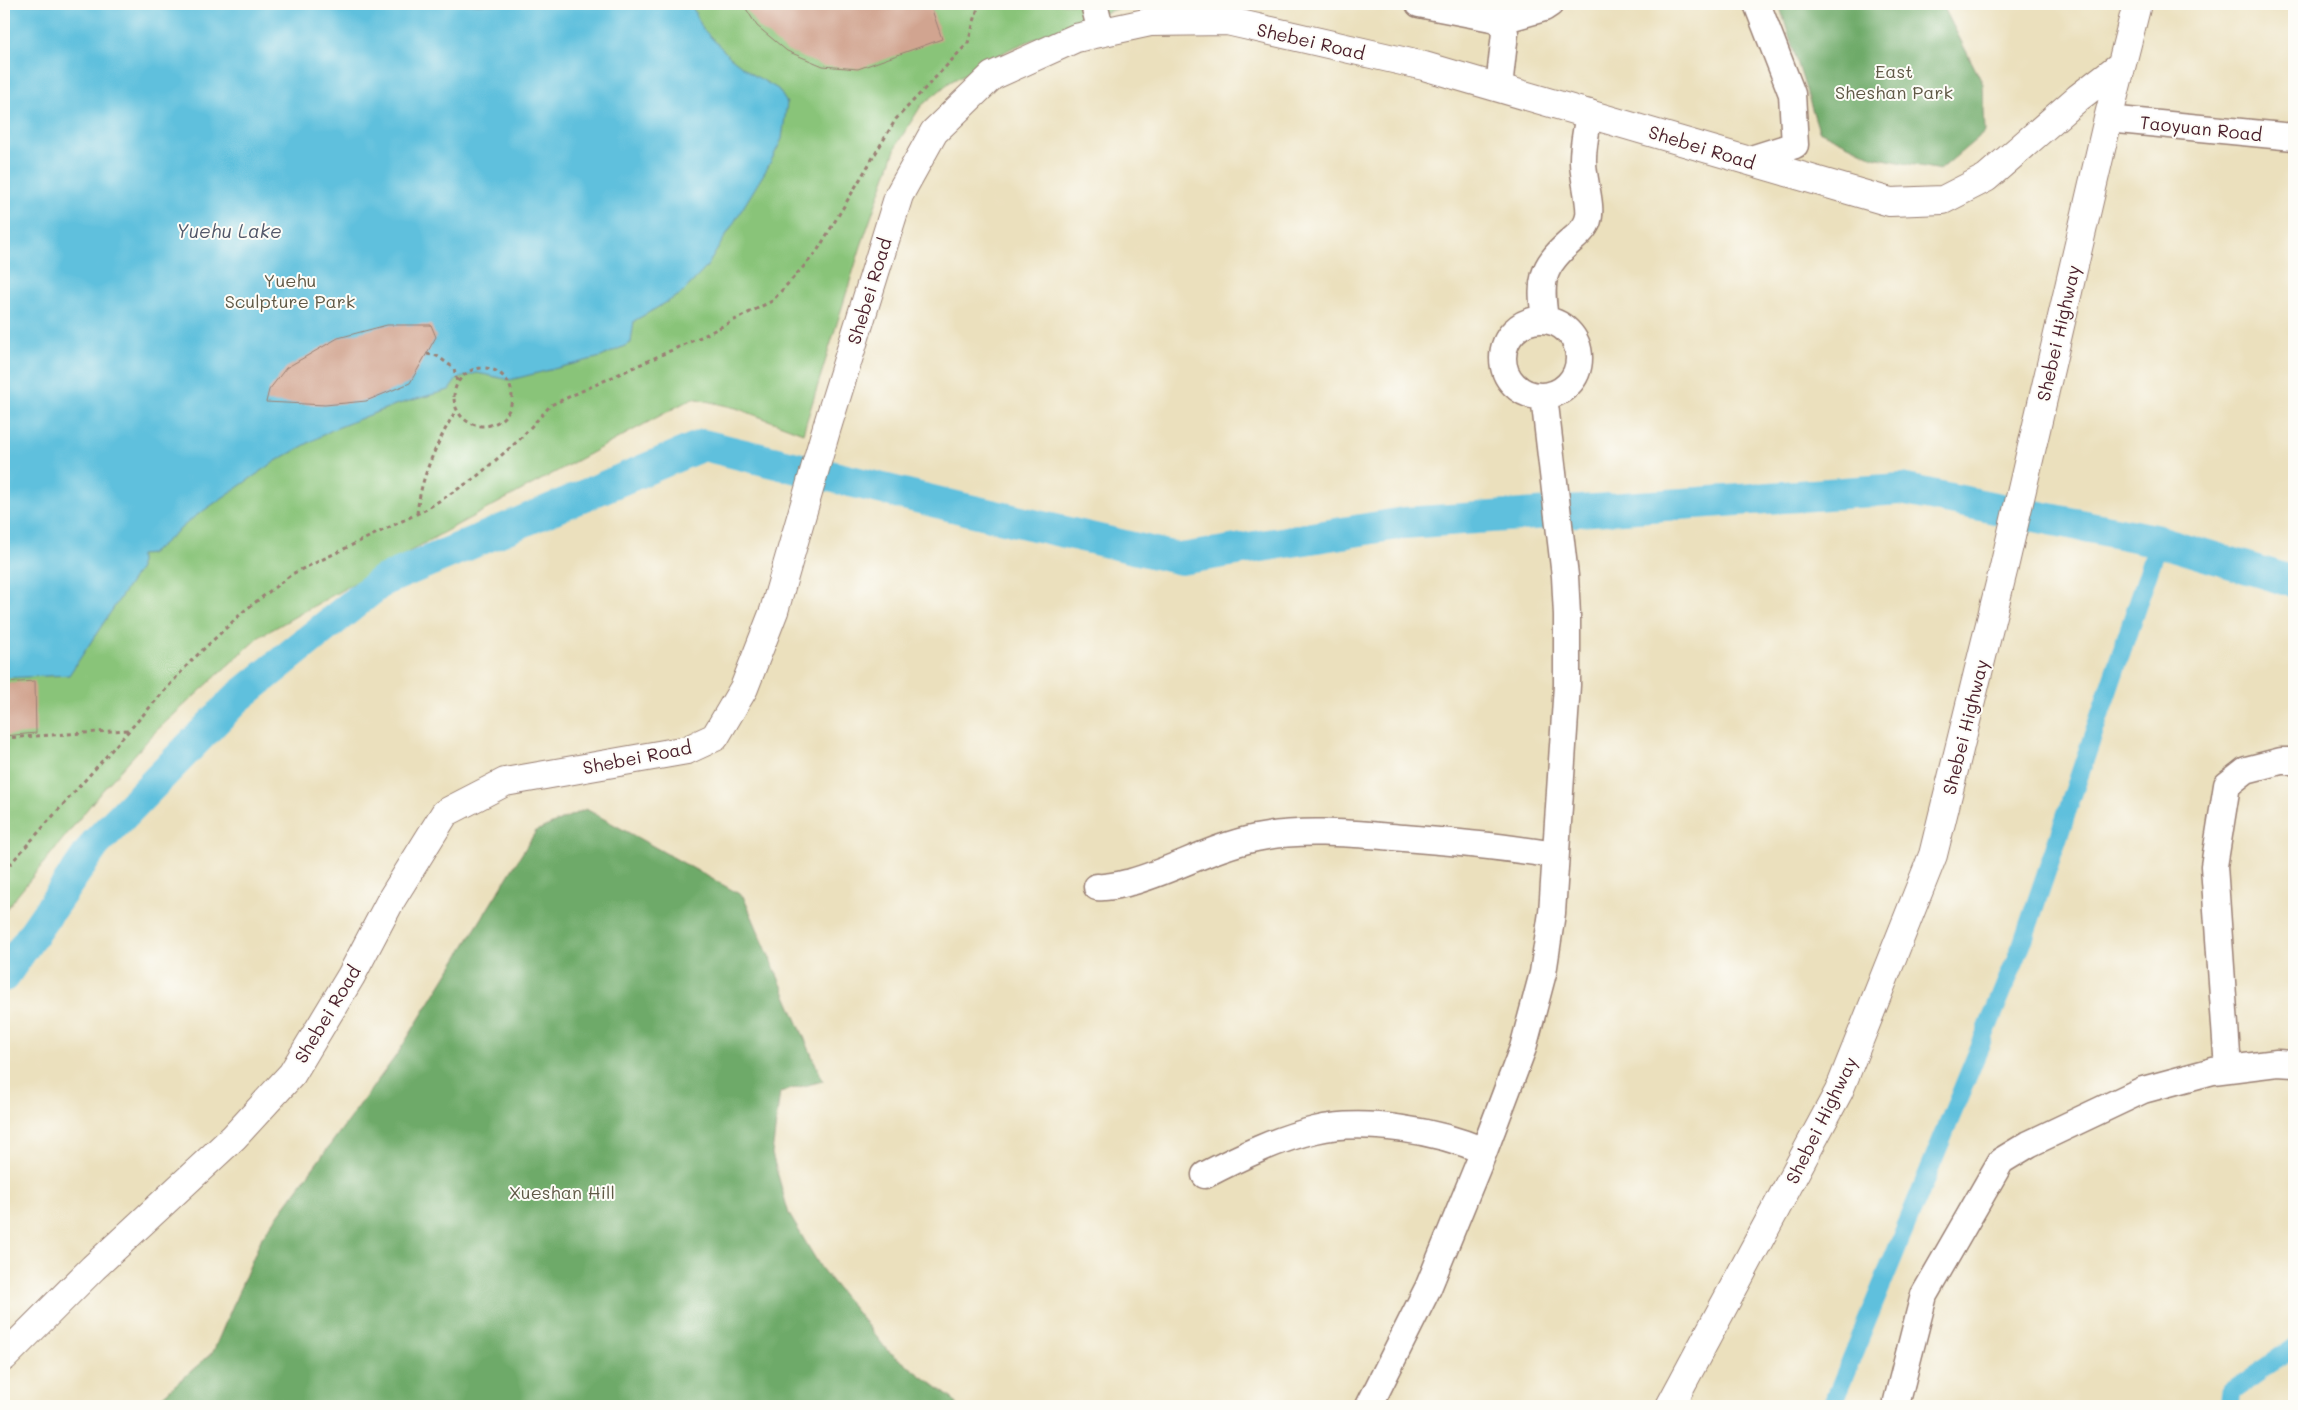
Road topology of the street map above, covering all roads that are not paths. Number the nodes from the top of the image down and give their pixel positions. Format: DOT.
graph roads {
  1 [pos="1094,4"];
  2 [pos="1419,4"];
  3 [pos="1550,4"];
  4 [pos="1757,4"];
  5 [pos="2136,4"];
  6 [pos="1498,12"];
  7 [pos="1100,32"];
  8 [pos="2121,65"];
  9 [pos="1499,88"];
  10 [pos="1589,113"];
  11 [pos="2108,119"];
  12 [pos="2294,137"];
  13 [pos="1748,160"];
  14 [pos="1545,320"];
  15 [pos="1544,396"];
  16 [pos="2294,761"];
  17 [pos="1555,855"];
  18 [pos="1097,887"];
  19 [pos="2294,1064"];
  20 [pos="2228,1069"];
  21 [pos="1484,1151"];
  22 [pos="1205,1175"];
  23 [pos="4,1358"];
  24 [pos="1369,1406"];
  25 [pos="1670,1406"];
  26 [pos="1898,1406"];
  1 -- 7 [label="street"];
  2 -- 6 [label="street"];
  3 -- 6 [label="street"];
  4 -- 13 [label="street"];
  5 -- 8 [label="main road, Shebei Highway"];
  6 -- 9 [label="street"];
  7 -- 9 [label="main road, Shebei Road"];
  7 -- 23 [label="main road, Shebei Road"];
  8 -- 11 [label="main road, Shebei Highway"];
  8 -- 13 [label="main road, Shebei Road"];
  9 -- 10 [label="main road, Shebei Road"];
  10 -- 13 [label="main road, Shebei Road"];
  10 -- 14 [label="street"];
  11 -- 12 [label="street, Taoyuan Road"];
  11 -- 25 [label="main road, Shebei Highway"];
  14 -- 15 [label="street"];
  14 -- 15 [label="street"];
  15 -- 17 [label="street"];
  16 -- 20 [label="street"];
  17 -- 18 [label="street"];
  17 -- 21 [label="street"];
  19 -- 20 [label="street"];
  20 -- 26 [label="street"];
  21 -- 22 [label="street"];
  21 -- 24 [label="street"];
}
